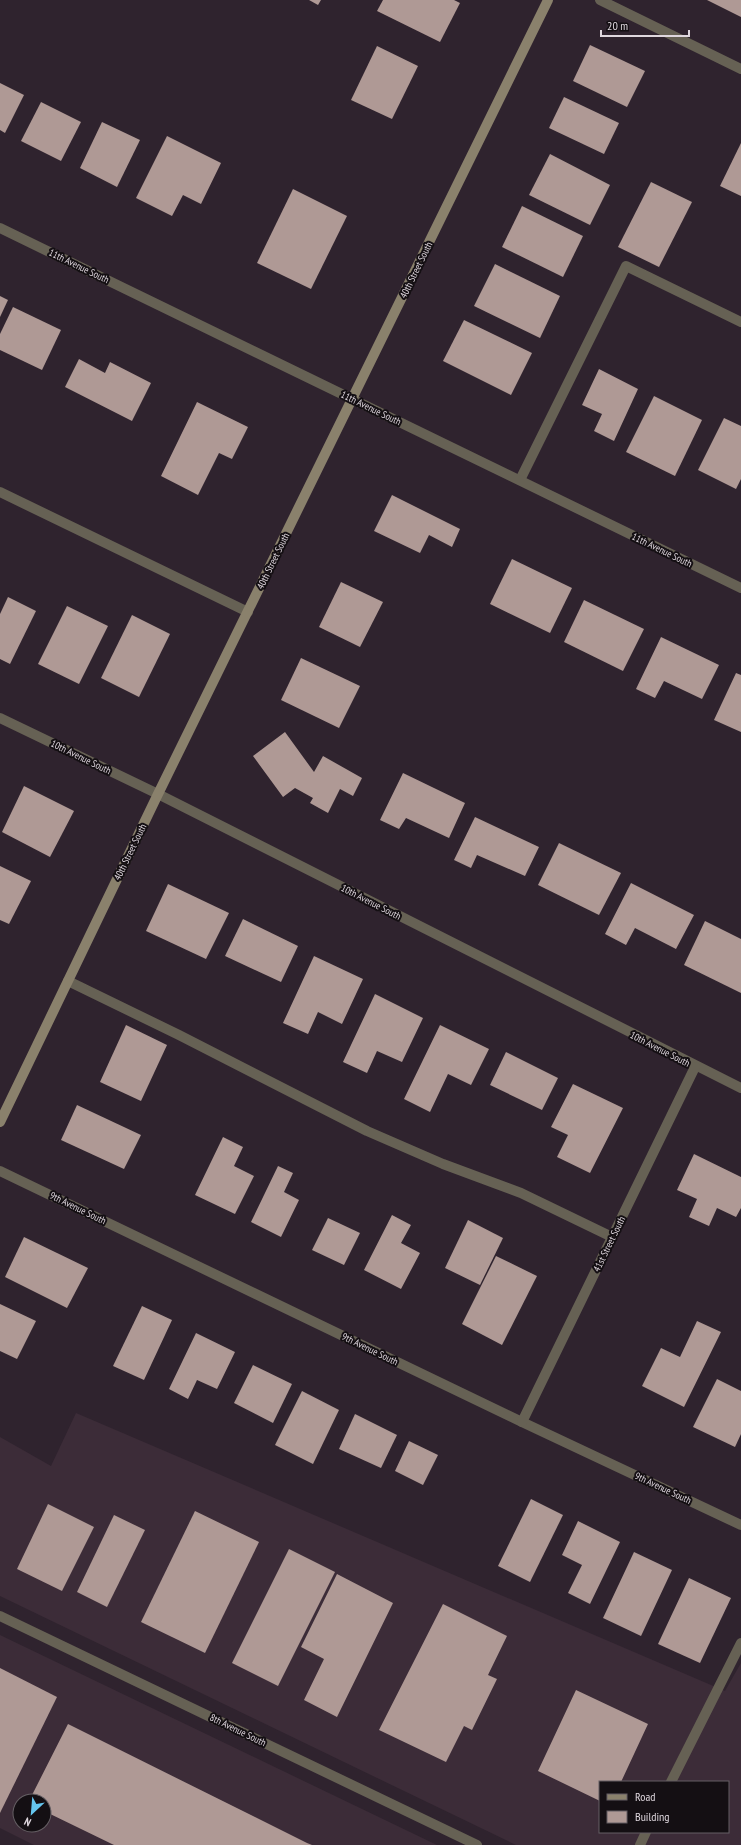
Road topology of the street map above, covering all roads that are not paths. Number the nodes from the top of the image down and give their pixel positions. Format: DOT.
graph roads {
  1 [pos="548,0"];
  2 [pos="600,0"];
  3 [pos="741,69"];
  4 [pos="0,228"];
  5 [pos="741,322"];
  6 [pos="353,399"];
  7 [pos="520,480"];
  8 [pos="0,492"];
  9 [pos="741,588"];
  10 [pos="248,612"];
  11 [pos="0,718"];
  12 [pos="158,794"];
  13 [pos="68,981"];
  14 [pos="695,1067"];
  15 [pos="741,1088"];
  16 [pos="0,1122"];
  17 [pos="0,1171"];
  18 [pos="612,1237"];
  19 [pos="522,1422"];
  20 [pos="741,1525"];
  21 [pos="0,1616"];
  22 [pos="741,1642"];
  23 [pos="672,1781"];
  24 [pos="646,1833"];
  25 [pos="477,1845"];
  26 [pos="640,1845"];
  1 -- 6 [label="street, 40th Street South"];
  2 -- 3 [label="street"];
  4 -- 6 [label="street, 11th Avenue South"];
  5 -- 7 [label="street"];
  6 -- 7 [label="street, 11th Avenue South"];
  6 -- 10 [label="street, 40th Street South"];
  7 -- 9 [label="street, 11th Avenue South"];
  8 -- 10 [label="street"];
  10 -- 12 [label="street, 40th Street South"];
  11 -- 12 [label="street, 10th Avenue South"];
  12 -- 13 [label="street, 40th Street South"];
  12 -- 14 [label="street, 10th Avenue South"];
  13 -- 16 [label="street, 40th Street South"];
  13 -- 18 [label="street"];
  14 -- 15 [label="street, 10th Avenue South"];
  14 -- 18 [label="street, 41st Street South"];
  17 -- 19 [label="street, 9th Avenue South"];
  18 -- 19 [label="street, 41st Street South"];
  19 -- 20 [label="street, 9th Avenue South"];
  21 -- 25 [label="street, 8th Avenue South"];
  22 -- 23 [label="street"];
  24 -- 26 [label="street"];
}
